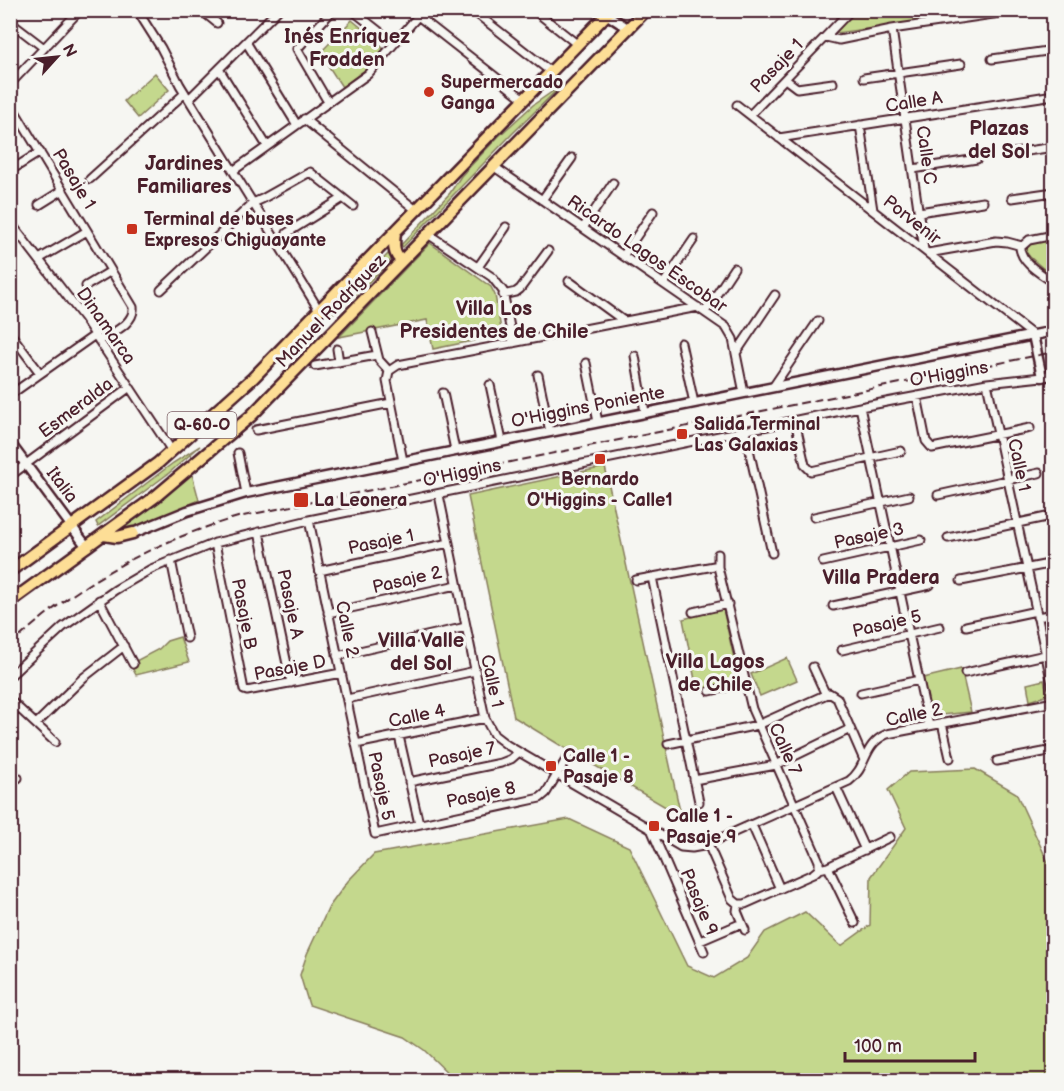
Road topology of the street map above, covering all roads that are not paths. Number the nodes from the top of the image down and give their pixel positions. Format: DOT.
graph roads {
  1 [pos="80,10"];
  2 [pos="137,10"];
  3 [pos="201,10"];
  4 [pos="278,10"];
  5 [pos="333,10"];
  6 [pos="352,10"];
  7 [pos="472,10"];
  8 [pos="534,10"];
  9 [pos="646,10"];
  10 [pos="851,10"];
  11 [pos="973,10"];
  12 [pos="1020,10"];
  13 [pos="606,12"];
  14 [pos="418,13"];
  15 [pos="980,16"];
  16 [pos="10,22"];
  17 [pos="217,22"];
  18 [pos="629,29"];
  19 [pos="892,29"];
  20 [pos="826,37"];
  21 [pos="246,42"];
  22 [pos="394,43"];
  23 [pos="578,45"];
  24 [pos="44,48"];
  25 [pos="1053,50"];
  26 [pos="992,59"];
  27 [pos="961,64"];
  28 [pos="219,69"];
  29 [pos="551,72"];
  30 [pos="899,73"];
  31 [pos="864,78"];
  32 [pos="785,79"];
  33 [pos="833,83"];
  34 [pos="10,84"];
  35 [pos="1053,95"];
  36 [pos="187,96"];
  37 [pos="526,98"];
  38 [pos="328,102"];
  39 [pos="10,103"];
  40 [pos="737,105"];
  41 [pos="14,115"];
  42 [pos="750,115"];
  43 [pos="905,118"];
  44 [pos="304,119"];
  45 [pos="297,125"];
  46 [pos="860,125"];
  47 [pos="779,138"];
  48 [pos="267,146"];
  49 [pos="1053,147"];
  50 [pos="40,152"];
  51 [pos="1007,154"];
  52 [pos="572,158"];
  53 [pos="977,159"];
  54 [pos="493,166"];
  55 [pos="16,167"];
  56 [pos="913,169"];
  57 [pos="233,171"];
  58 [pos="90,179"];
  59 [pos="613,183"];
  60 [pos="63,190"];
  61 [pos="1053,192"];
  62 [pos="343,198"];
  63 [pos="1012,198"];
  64 [pos="543,200"];
  65 [pos="983,202"];
  66 [pos="253,203"];
  67 [pos="39,205"];
  68 [pos="352,206"];
  69 [pos="416,210"];
  70 [pos="873,210"];
  71 [pos="653,212"];
  72 [pos="919,212"];
  73 [pos="10,222"];
  74 [pos="506,227"];
  75 [pos="583,228"];
  76 [pos="87,231"];
  77 [pos="395,232"];
  78 [pos="287,234"];
  79 [pos="428,234"];
  80 [pos="1053,235"];
  81 [pos="694,239"];
  82 [pos="1022,246"];
  83 [pos="548,250"];
  84 [pos="926,252"];
  85 [pos="623,256"];
  86 [pos="39,259"];
  87 [pos="402,261"];
  88 [pos="478,267"];
  89 [pos="734,268"];
  90 [pos="111,271"];
  91 [pos="569,281"];
  92 [pos="664,283"];
  93 [pos="1053,283"];
  94 [pos="86,286"];
  95 [pos="161,290"];
  96 [pos="503,295"];
  97 [pos="775,295"];
  98 [pos="698,307"];
  99 [pos="319,310"];
  100 [pos="705,312"];
  101 [pos="624,321"];
  102 [pos="818,321"];
  103 [pos="1053,331"];
  104 [pos="372,332"];
  105 [pos="10,333"];
  106 [pos="1033,335"];
  107 [pos="97,338"];
  108 [pos="513,343"];
  109 [pos="681,343"];
  110 [pos="337,349"];
  111 [pos="736,353"];
  112 [pos="377,356"];
  113 [pos="635,356"];
  114 [pos="339,362"];
  115 [pos="586,363"];
  116 [pos="315,366"];
  117 [pos="389,370"];
  118 [pos="40,373"];
  119 [pos="538,375"];
  120 [pos="1053,376"];
  121 [pos="1042,377"];
  122 [pos="987,383"];
  123 [pos="490,385"];
  124 [pos="130,387"];
  125 [pos="773,387"];
  126 [pos="443,393"];
  127 [pos="744,393"];
  128 [pos="10,395"];
  129 [pos="917,396"];
  130 [pos="694,403"];
  131 [pos="391,404"];
  132 [pos="860,407"];
  133 [pos="645,412"];
  134 [pos="795,421"];
  135 [pos="598,422"];
  136 [pos="1030,428"];
  137 [pos="256,430"];
  138 [pos="745,431"];
  139 [pos="550,432"];
  140 [pos="998,435"];
  141 [pos="502,441"];
  142 [pos="10,443"];
  143 [pos="455,450"];
  144 [pos="172,451"];
  145 [pos="901,451"];
  146 [pos="238,453"];
  147 [pos="871,458"];
  148 [pos="403,461"];
  149 [pos="26,464"];
  150 [pos="1039,474"];
  151 [pos="10,476"];
  152 [pos="1007,480"];
  153 [pos="246,493"];
  154 [pos="439,495"];
  155 [pos="938,495"];
  156 [pos="909,496"];
  157 [pos="880,502"];
  158 [pos="1051,516"];
  159 [pos="814,518"];
  160 [pos="309,520"];
  161 [pos="1017,523"];
  162 [pos="72,526"];
  163 [pos="259,532"];
  164 [pos="133,533"];
  165 [pos="104,536"];
  166 [pos="948,538"];
  167 [pos="921,540"];
  168 [pos="215,543"];
  169 [pos="449,543"];
  170 [pos="890,547"];
  171 [pos="87,548"];
  172 [pos="772,553"];
  173 [pos="718,554"];
  174 [pos="171,560"];
  175 [pos="823,562"];
  176 [pos="1053,563"];
  177 [pos="718,567"];
  178 [pos="1027,569"];
  179 [pos="10,571"];
  180 [pos="319,571"];
  181 [pos="652,577"];
  182 [pos="636,580"];
  183 [pos="960,581"];
  184 [pos="457,585"];
  185 [pos="930,585"];
  186 [pos="900,591"];
  187 [pos="99,600"];
  188 [pos="10,602"];
  189 [pos="728,604"];
  190 [pos="833,606"];
  191 [pos="693,612"];
  192 [pos="328,613"];
  193 [pos="1036,614"];
  194 [pos="1053,614"];
  195 [pos="966,626"];
  196 [pos="466,627"];
  197 [pos="939,627"];
  198 [pos="909,634"];
  199 [pos="187,638"];
  200 [pos="124,646"];
  201 [pos="842,650"];
  202 [pos="337,656"];
  203 [pos="1048,658"];
  204 [pos="134,664"];
  205 [pos="813,667"];
  206 [pos="475,671"];
  207 [pos="341,673"];
  208 [pos="965,673"];
  209 [pos="10,676"];
  210 [pos="919,680"];
  211 [pos="291,683"];
  212 [pos="745,683"];
  213 [pos="244,691"];
  214 [pos="710,691"];
  215 [pos="825,693"];
  216 [pos="861,693"];
  217 [pos="1053,693"];
  218 [pos="347,699"];
  219 [pos="10,700"];
  220 [pos="1053,702"];
  221 [pos="485,718"];
  222 [pos="942,723"];
  223 [pos="36,724"];
  224 [pos="758,725"];
  225 [pos="929,726"];
  226 [pos="850,729"];
  227 [pos="399,736"];
  228 [pos="686,740"];
  229 [pos="55,742"];
  230 [pos="356,744"];
  231 [pos="668,744"];
  232 [pos="1053,750"];
  233 [pos="519,752"];
  234 [pos="570,753"];
  235 [pos="950,758"];
  236 [pos="864,760"];
  237 [pos="997,761"];
  238 [pos="776,765"];
  239 [pos="10,772"];
  240 [pos="557,774"];
  241 [pos="18,778"];
  242 [pos="694,780"];
  243 [pos="409,782"];
  244 [pos="836,787"];
  245 [pos="699,802"];
  246 [pos="794,806"];
  247 [pos="419,824"];
  248 [pos="752,825"];
  249 [pos="652,831"];
  250 [pos="375,834"];
  251 [pos="891,837"];
  252 [pos="708,844"];
  253 [pos="865,850"];
  254 [pos="828,867"];
  255 [pos="819,869"];
  256 [pos="780,889"];
  257 [pos="738,904"];
  258 [pos="855,923"];
  259 [pos="700,941"];
  260 [pos="704,952"];
  1 -- 24 [label="street"];
  2 -- 36 [label="street"];
  3 -- 17 [label="street"];
  4 -- 21 [label="street"];
  5 -- 38 [label="street"];
  6 -- 22 [label="street"];
  7 -- 29 [label="street"];
  8 -- 23 [label="street"];
  9 -- 18 [label="main road, Manuel Rodríguez / Q-60-O"];
  10 -- 20 [label="street, Pasaje 1"];
  11 -- 15 [label="street"];
  12 -- 15 [label="street"];
  13 -- 18 [label="street"];
  13 -- 23 [label="main road, Manuel Rodríguez / Q-60-O"];
  14 -- 22 [label="street"];
  14 -- 37 [label="street"];
  15 -- 19 [label="street"];
  16 -- 24 [label="street"];
  18 -- 54 [label="main road, Manuel Rodríguez / Q-60-O"];
  19 -- 20 [label="street"];
  19 -- 30 [label="street, Calle C"];
  20 -- 32 [label="street, Pasaje 1"];
  21 -- 28 [label="street"];
  21 -- 45 [label="street"];
  22 -- 38 [label="street"];
  23 -- 29 [label="main road, Manuel Rodríguez / Q-60-O"];
  24 -- 34 [label="street"];
  25 -- 26 [label="street"];
  27 -- 30 [label="street"];
  28 -- 36 [label="street"];
  28 -- 48 [label="street"];
  29 -- 37 [label="main road, Manuel Rodríguez / Q-60-O"];
  30 -- 31 [label="street"];
  30 -- 43 [label="street, Calle C"];
  32 -- 33 [label="street"];
  32 -- 42 [label="street, Pasaje 1"];
  35 -- 43 [label="street, Calle A"];
  36 -- 57 [label="street"];
  36 -- 58 [label="street"];
  37 -- 69 [label="main road, Manuel Rodríguez / Q-60-O"];
  38 -- 44 [label="street"];
  39 -- 41 [label="street, Pasaje 1"];
  40 -- 42 [label="street, Porvenir"];
  41 -- 50 [label="street, Pasaje 1"];
  42 -- 47 [label="street, Porvenir"];
  43 -- 46 [label="street, Calle A"];
  43 -- 56 [label="street, Calle C"];
  44 -- 45 [label="street"];
  44 -- 69 [label="street"];
  45 -- 48 [label="street"];
  46 -- 47 [label="street, Calle A"];
  46 -- 70 [label="street"];
  47 -- 70 [label="street, Porvenir"];
  48 -- 57 [label="street"];
  49 -- 51 [label="street"];
  50 -- 55 [label="street"];
  50 -- 60 [label="street, Pasaje 1"];
  52 -- 64 [label="street"];
  53 -- 56 [label="street"];
  54 -- 64 [label="street, Ricardo Lagos Escobar"];
  54 -- 79 [label="main road, Manuel Rodríguez / Q-60-O"];
  56 -- 72 [label="street, Calle C"];
  57 -- 66 [label="street"];
  59 -- 75 [label="street"];
  60 -- 67 [label="street"];
  60 -- 76 [label="street, Pasaje 1"];
  61 -- 63 [label="street"];
  62 -- 66 [label="street"];
  62 -- 68 [label="street"];
  62 -- 78 [label="street"];
  64 -- 75 [label="street, Ricardo Lagos Escobar"];
  65 -- 72 [label="street"];
  66 -- 95 [label="street"];
  66 -- 99 [label="street"];
  69 -- 77 [label="main road, Manuel Rodríguez / Q-60-O"];
  70 -- 84 [label="street, Porvenir"];
  71 -- 85 [label="street"];
  72 -- 84 [label="street, Calle C"];
  73 -- 86 [label="street, Dinamarca"];
  74 -- 88 [label="street"];
  75 -- 85 [label="street, Ricardo Lagos Escobar"];
  76 -- 86 [label="street"];
  76 -- 90 [label="street, Pasaje 1"];
  77 -- 87 [label="main road"];
  77 -- 99 [label="main road, Manuel Rodríguez / Q-60-O"];
  79 -- 87 [label="main road, Manuel Rodríguez / Q-60-O"];
  79 -- 88 [label="street"];
  80 -- 82 [label="street"];
  81 -- 92 [label="street"];
  82 -- 84 [label="street"];
  82 -- 93 [label="street"];
  83 -- 96 [label="street"];
  84 -- 106 [label="street, Porvenir"];
  85 -- 92 [label="street, Ricardo Lagos Escobar"];
  86 -- 107 [label="street, Dinamarca"];
  87 -- 165 [label="main road, Manuel Rodríguez / Q-60-O"];
  88 -- 96 [label="street"];
  89 -- 100 [label="street"];
  90 -- 94 [label="street"];
  90 -- 107 [label="street"];
  91 -- 101 [label="street"];
  92 -- 98 [label="street, Ricardo Lagos Escobar"];
  96 -- 108 [label="street"];
  97 -- 111 [label="street"];
  98 -- 100 [label="street, Ricardo Lagos Escobar"];
  98 -- 101 [label="street"];
  99 -- 144 [label="main road, Manuel Rodríguez / Q-60-O"];
  100 -- 111 [label="street, Ricardo Lagos Escobar"];
  101 -- 108 [label="street"];
  102 -- 125 [label="street"];
  103 -- 106 [label="street, O'Higgins Poniente"];
  104 -- 112 [label="street"];
  105 -- 118 [label="street"];
  106 -- 121 [label="street"];
  106 -- 125 [label="street, O'Higgins Poniente"];
  107 -- 118 [label="street"];
  107 -- 124 [label="street, Dinamarca"];
  108 -- 117 [label="street"];
  109 -- 130 [label="street"];
  110 -- 114 [label="street"];
  111 -- 127 [label="street, Ricardo Lagos Escobar"];
  112 -- 114 [label="street"];
  112 -- 117 [label="street"];
  113 -- 133 [label="street"];
  114 -- 116 [label="street"];
  115 -- 135 [label="street"];
  117 -- 131 [label="street"];
  118 -- 128 [label="street"];
  119 -- 139 [label="street"];
  120 -- 121 [label="street, O'Higgins"];
  121 -- 122 [label="street, O'Higgins"];
  122 -- 129 [label="street, O'Higgins"];
  122 -- 140 [label="street, Calle 1"];
  123 -- 141 [label="street"];
  124 -- 144 [label="street, Dinamarca"];
  124 -- 149 [label="street, Esmeralda"];
  125 -- 127 [label="street, O'Higgins Poniente"];
  126 -- 143 [label="street"];
  127 -- 130 [label="street, O'Higgins Poniente"];
  129 -- 132 [label="street, O'Higgins"];
  129 -- 140 [label="street"];
  130 -- 133 [label="street, O'Higgins Poniente"];
  131 -- 137 [label="street"];
  131 -- 148 [label="street"];
  132 -- 134 [label="street, O'Higgins"];
  132 -- 147 [label="street"];
  133 -- 135 [label="street, O'Higgins Poniente"];
  134 -- 138 [label="street, O'Higgins"];
  134 -- 147 [label="street"];
  135 -- 139 [label="street, O'Higgins Poniente"];
  136 -- 140 [label="street"];
  138 -- 154 [label="street, O'Higgins"];
  138 -- 172 [label="street"];
  139 -- 141 [label="street, O'Higgins Poniente"];
  140 -- 152 [label="street, Calle 1"];
  141 -- 143 [label="street, O'Higgins Poniente"];
  142 -- 149 [label="street, Italia"];
  143 -- 148 [label="street, O'Higgins Poniente"];
  144 -- 162 [label="main road, Manuel Rodríguez / Q-60-O"];
  145 -- 147 [label="street"];
  146 -- 153 [label="street"];
  147 -- 157 [label="street"];
  148 -- 153 [label="street, O'Higgins Poniente"];
  149 -- 151 [label="street, Esmeralda"];
  149 -- 162 [label="street, Italia"];
  150 -- 152 [label="street"];
  152 -- 155 [label="street"];
  152 -- 161 [label="street, Calle 1"];
  153 -- 164 [label="street, O'Higgins Poniente"];
  154 -- 160 [label="street, O'Higgins"];
  154 -- 169 [label="street, Calle 1"];
  156 -- 157 [label="street"];
  157 -- 159 [label="street"];
  157 -- 170 [label="street"];
  158 -- 161 [label="street"];
  160 -- 163 [label="street, O'Higgins"];
  160 -- 180 [label="street, Calle 2"];
  161 -- 166 [label="street"];
  161 -- 178 [label="street, Calle 1"];
  162 -- 171 [label="street, Italia"];
  162 -- 179 [label="main road, Manuel Rodríguez / Q-60-O"];
  163 -- 168 [label="street, O'Higgins"];
  163 -- 211 [label="street, Pasaje A"];
  164 -- 165 [label="main road"];
  165 -- 171 [label="main road, Manuel Rodríguez / Q-60-O"];
  167 -- 170 [label="street, Pasaje 3"];
  168 -- 174 [label="street, O'Higgins"];
  168 -- 213 [label="street, Pasaje B"];
  169 -- 180 [label="street, Pasaje 1"];
  169 -- 184 [label="street, Calle 1"];
  170 -- 175 [label="street, Pasaje 3"];
  170 -- 186 [label="street"];
  171 -- 188 [label="main road, Manuel Rodríguez / Q-60-O"];
  173 -- 177 [label="street, Calle 7"];
  174 -- 187 [label="street, O'Higgins"];
  174 -- 199 [label="street"];
  176 -- 178 [label="street"];
  177 -- 181 [label="street"];
  177 -- 189 [label="street, Calle 7"];
  178 -- 183 [label="street"];
  178 -- 193 [label="street, Calle 1"];
  180 -- 192 [label="street, Calle 2"];
  181 -- 182 [label="street"];
  181 -- 228 [label="street"];
  184 -- 192 [label="street, Pasaje 2"];
  184 -- 196 [label="street, Calle 1"];
  185 -- 186 [label="street"];
  186 -- 190 [label="street"];
  186 -- 198 [label="street"];
  187 -- 200 [label="street"];
  187 -- 209 [label="street, O'Higgins"];
  189 -- 191 [label="street"];
  189 -- 212 [label="street, Calle 7"];
  192 -- 202 [label="street, Calle 2"];
  193 -- 194 [label="street"];
  193 -- 195 [label="street"];
  193 -- 203 [label="street, Calle 1"];
  196 -- 202 [label="street"];
  196 -- 206 [label="street, Calle 1"];
  197 -- 198 [label="street, Pasaje 5"];
  198 -- 201 [label="street, Pasaje 5"];
  198 -- 210 [label="street"];
  200 -- 204 [label="street"];
  200 -- 223 [label="street"];
  202 -- 207 [label="street, Calle 2"];
  203 -- 208 [label="street"];
  203 -- 217 [label="street, Calle 1"];
  205 -- 215 [label="street"];
  206 -- 218 [label="street"];
  206 -- 221 [label="street, Calle 1"];
  207 -- 211 [label="street, Pasaje D"];
  207 -- 218 [label="street, Calle 2"];
  210 -- 216 [label="street"];
  210 -- 225 [label="street"];
  211 -- 213 [label="street, Pasaje D"];
  212 -- 214 [label="street"];
  212 -- 224 [label="street, Calle 7"];
  215 -- 224 [label="street"];
  215 -- 226 [label="street"];
  218 -- 230 [label="street, Calle 2"];
  219 -- 223 [label="street"];
  220 -- 222 [label="street, Calle 2"];
  221 -- 227 [label="street, Calle 4"];
  221 -- 233 [label="street, Calle 1"];
  222 -- 225 [label="street, Calle 2"];
  222 -- 235 [label="street"];
  223 -- 229 [label="street"];
  224 -- 228 [label="street"];
  224 -- 238 [label="street, Calle 7"];
  225 -- 236 [label="street, Calle 2"];
  226 -- 236 [label="street"];
  226 -- 238 [label="street"];
  227 -- 230 [label="street, Calle 4"];
  227 -- 243 [label="street"];
  228 -- 231 [label="street"];
  228 -- 242 [label="street"];
  230 -- 250 [label="street, Pasaje 5"];
  232 -- 237 [label="street"];
  233 -- 240 [label="street, Calle 1"];
  233 -- 243 [label="street, Pasaje 7"];
  234 -- 240 [label="street, Pasaje 8"];
  236 -- 244 [label="street, Calle 2"];
  238 -- 242 [label="street"];
  238 -- 246 [label="street, Calle 7"];
  239 -- 241 [label="street"];
  240 -- 247 [label="street, Pasaje 8"];
  240 -- 249 [label="street, Calle 1"];
  242 -- 245 [label="street"];
  243 -- 247 [label="street"];
  244 -- 246 [label="street, Calle 2"];
  244 -- 253 [label="street"];
  246 -- 248 [label="street, Calle 2"];
  246 -- 255 [label="street, Calle 7"];
  247 -- 250 [label="street, Pasaje 8"];
  248 -- 252 [label="street, Calle 2"];
  248 -- 256 [label="street"];
  249 -- 252 [label="street, Calle 1"];
  249 -- 259 [label="street, Pasaje 9"];
  251 -- 253 [label="street"];
  252 -- 257 [label="street"];
  253 -- 254 [label="street"];
  254 -- 255 [label="street"];
  254 -- 258 [label="street"];
  255 -- 256 [label="street"];
  256 -- 257 [label="street"];
  257 -- 259 [label="street"];
  259 -- 260 [label="street, Pasaje 9"];
}
